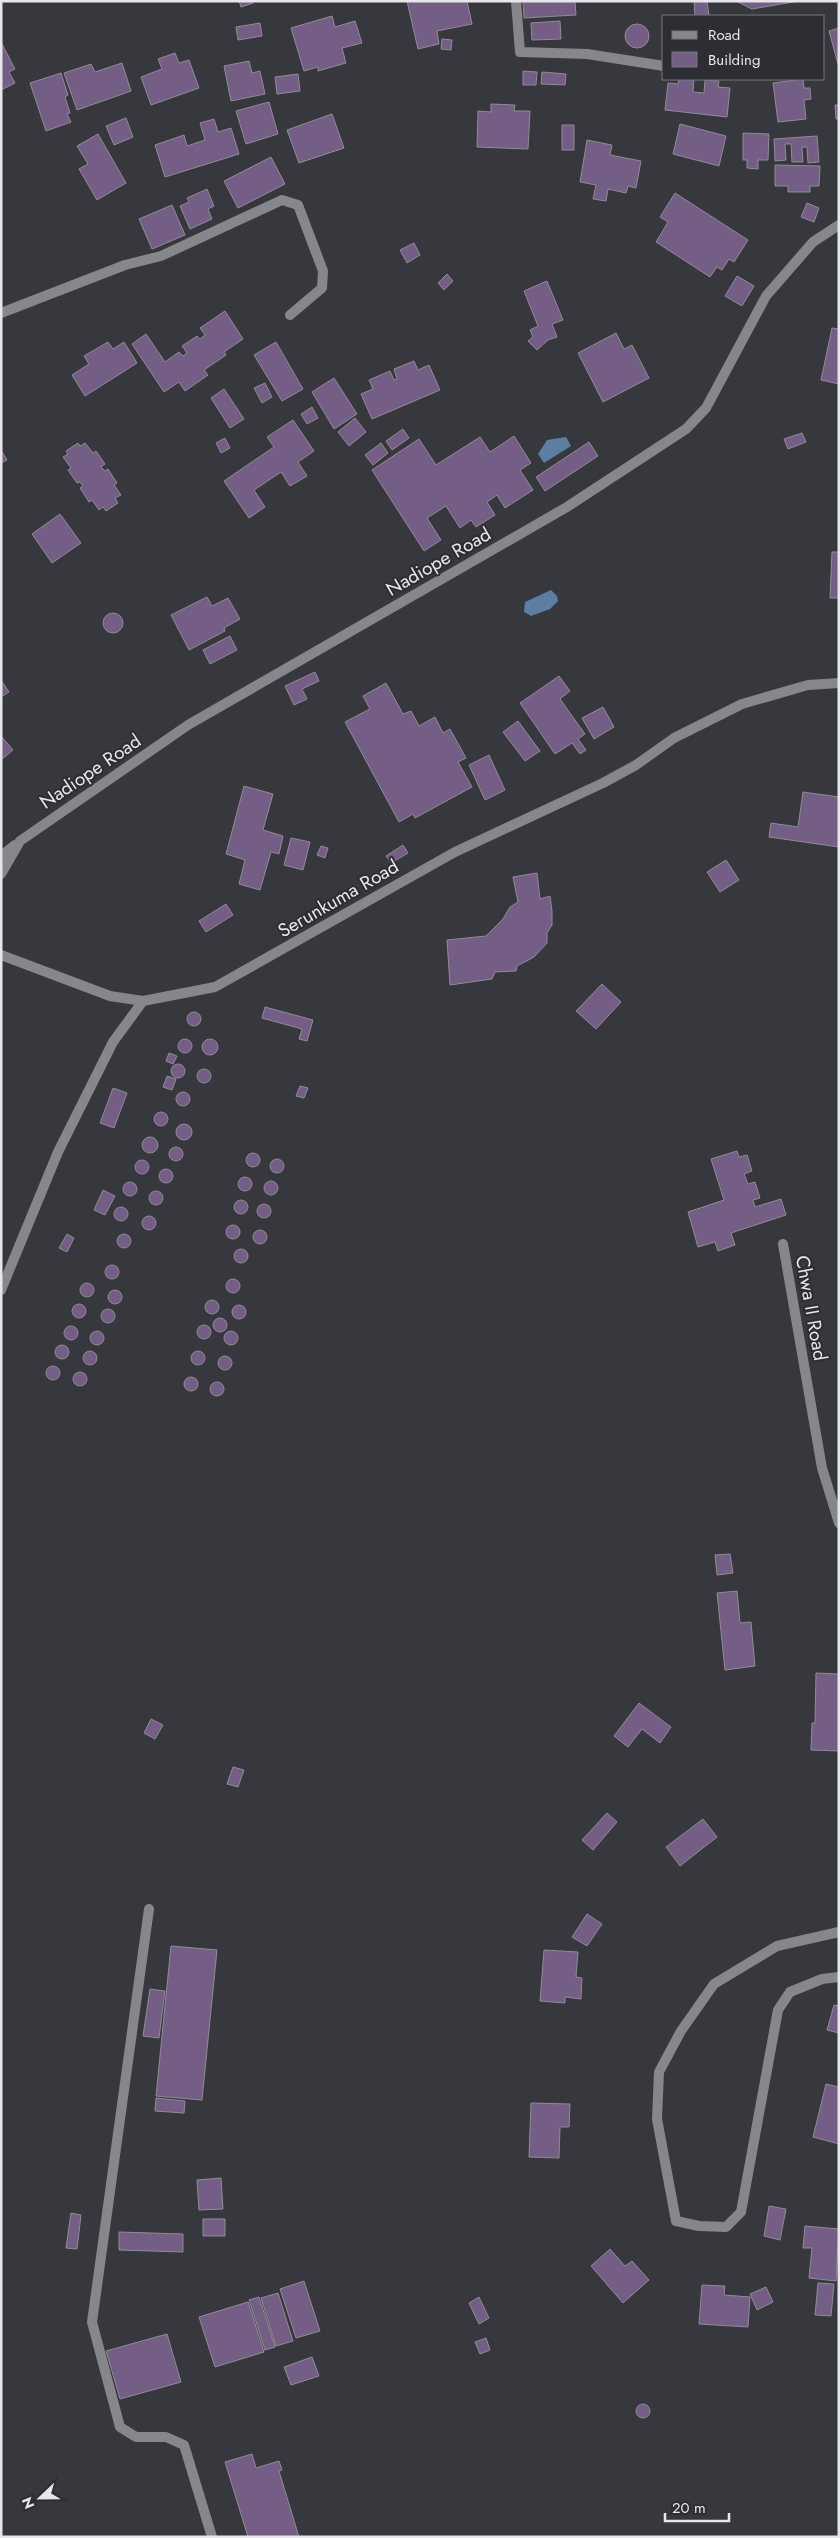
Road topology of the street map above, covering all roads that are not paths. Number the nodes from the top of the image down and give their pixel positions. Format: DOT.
graph roads {
  1 [pos="516,1"];
  2 [pos="662,66"];
  3 [pos="839,225"];
  4 [pos="1,313"];
  5 [pos="290,315"];
  6 [pos="839,683"];
  7 [pos="20,842"];
  8 [pos="1,856"];
  9 [pos="1,874"];
  10 [pos="1,955"];
  11 [pos="143,1001"];
  12 [pos="782,1244"];
  13 [pos="1,1290"];
  14 [pos="839,1524"];
  15 [pos="149,1908"];
  16 [pos="839,1932"];
  17 [pos="839,1977"];
  18 [pos="212,2537"];
  1 -- 2 [label="street"];
  3 -- 7 [label="street, Nadiope Road"];
  4 -- 5 [label="street"];
  6 -- 11 [label="street, Serunkuma Road"];
  7 -- 8 [label="street"];
  7 -- 9 [label="street, Nadiope Road"];
  10 -- 11 [label="street"];
  11 -- 13 [label="street"];
  12 -- 14 [label="street, Chwa II Road"];
  15 -- 18 [label="street"];
  16 -- 17 [label="street"];
}
